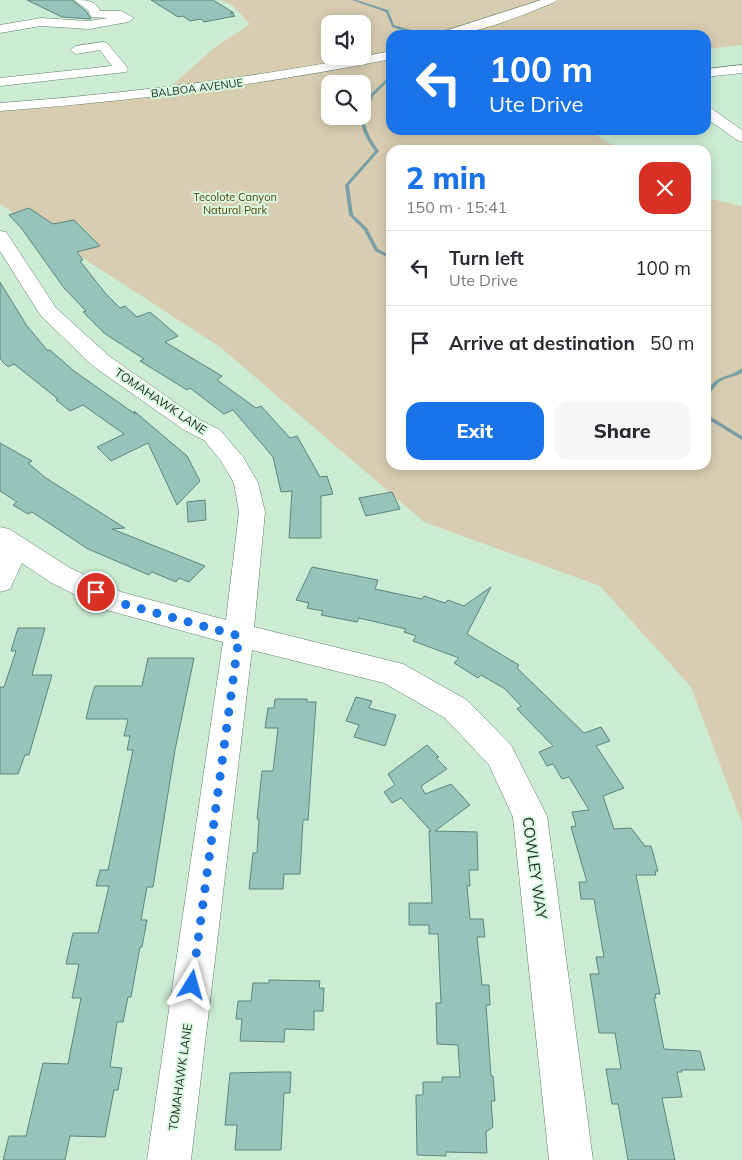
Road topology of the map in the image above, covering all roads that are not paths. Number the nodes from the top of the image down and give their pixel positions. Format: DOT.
graph roads {
  1 [pos="80,0"];
  2 [pos="556,2"];
  3 [pos="0,29"];
  4 [pos="463,30"];
  5 [pos="483,30"];
  6 [pos="76,50"];
  7 [pos="386,50"];
  8 [pos="371,53"];
  9 [pos="386,56"];
  10 [pos="321,63"];
  11 [pos="742,69"];
  12 [pos="711,72"];
  13 [pos="0,82"];
  14 [pos="156,87"];
  15 [pos="0,96"];
  16 [pos="0,100"];
  17 [pos="0,107"];
  18 [pos="711,113"];
  19 [pos="735,125"];
  20 [pos="742,137"];
  21 [pos="0,236"];
  22 [pos="8,542"];
  23 [pos="0,582"];
  24 [pos="239,636"];
  25 [pos="169,1160"];
  26 [pos="570,1160"];
  1 -- 3 [label="main road"];
  2 -- 4 [label="main road"];
  2 -- 5 [label="main road"];
  6 -- 13 [label="main road"];
  7 -- 8 [label="main road"];
  9 -- 17 [label="main road, BALBOA AVENUE"];
  10 -- 14 [label="main road, BALBOA AVENUE"];
  11 -- 12 [label="main road"];
  14 -- 15 [label="main road"];
  14 -- 16 [label="main road, BALBOA AVENUE"];
  18 -- 19 [label="main road"];
  19 -- 20 [label="main road"];
  21 -- 24 [label="main road, TOMAHAWK LANE"];
  22 -- 23 [label="main road"];
  22 -- 24 [label="main road, COWLEY WAY"];
  24 -- 25 [label="main road, TOMAHAWK LANE"];
  24 -- 26 [label="main road, COWLEY WAY"];
}
